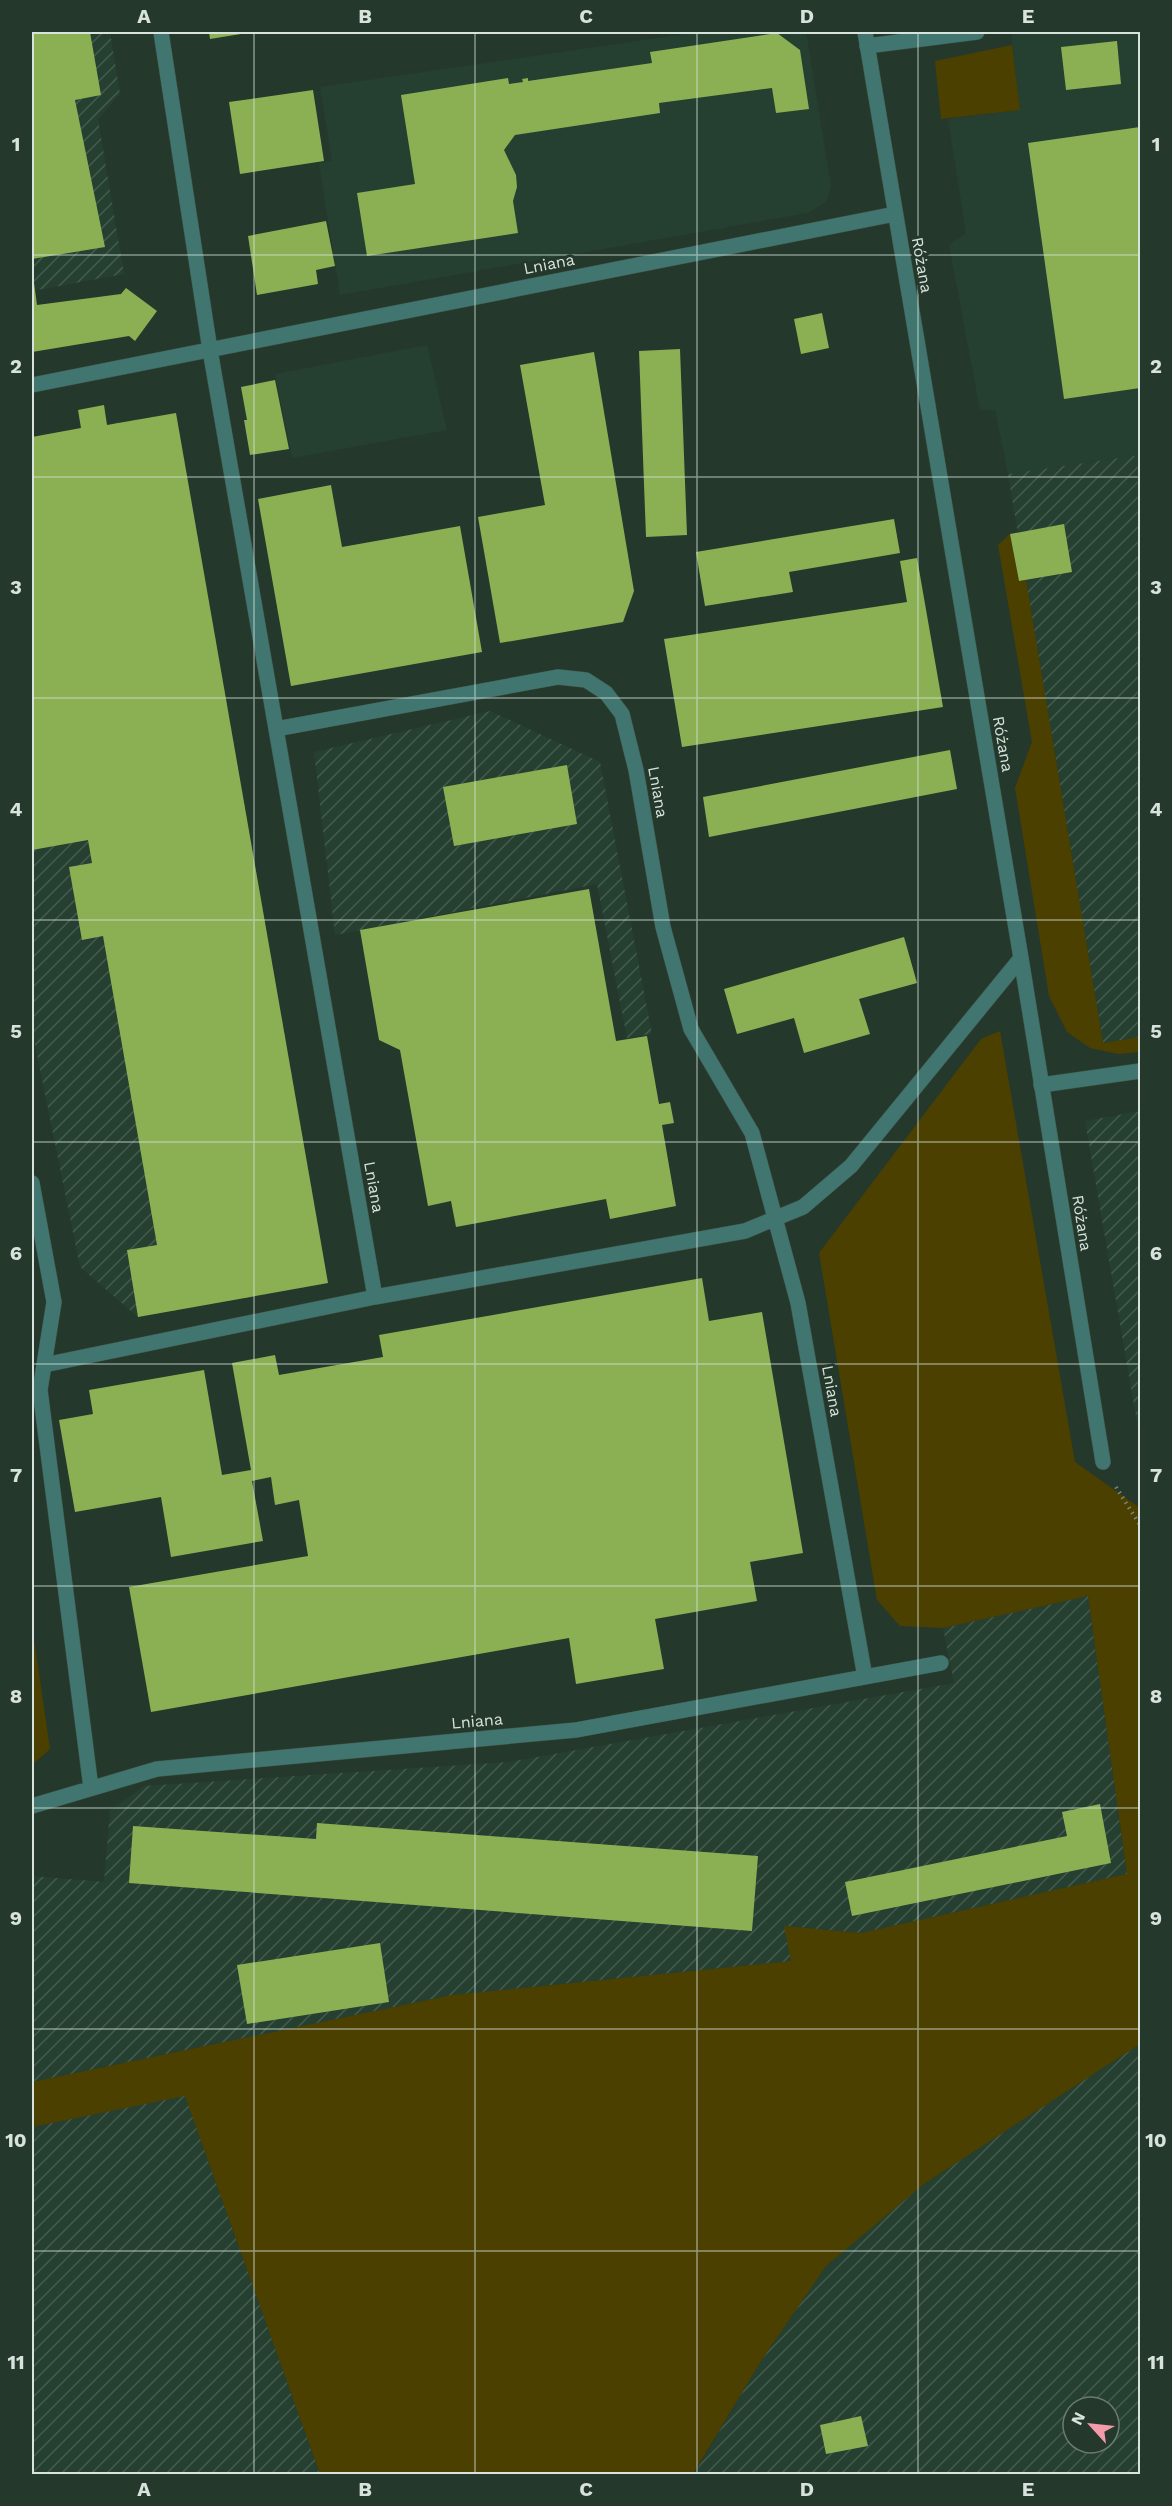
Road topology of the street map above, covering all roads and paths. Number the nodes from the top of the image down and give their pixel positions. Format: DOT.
graph roads {
  1 [pos="161,32"];
  2 [pos="977,32"];
  3 [pos="866,39"];
  4 [pos="895,214"];
  5 [pos="210,350"];
  6 [pos="32,385"];
  7 [pos="276,729"];
  8 [pos="1021,958"];
  9 [pos="1140,1071"];
  10 [pos="1041,1085"];
  11 [pos="32,1183"];
  12 [pos="774,1219"];
  13 [pos="375,1297"];
  14 [pos="44,1365"];
  15 [pos="1103,1462"];
  16 [pos="1140,1525"];
  17 [pos="941,1663"];
  18 [pos="865,1677"];
  19 [pos="91,1788"];
  20 [pos="32,1806"];
  1 -- 5 [label="street, Lniana"];
  2 -- 3 [label="street"];
  3 -- 4 [label="street, Różana"];
  4 -- 5 [label="street, Lniana"];
  4 -- 8 [label="street, Różana"];
  5 -- 6 [label="street, Lniana"];
  5 -- 7 [label="street, Lniana"];
  7 -- 12 [label="street, Lniana"];
  7 -- 13 [label="street, Lniana"];
  8 -- 10 [label="street, Różana"];
  8 -- 12 [label="street"];
  9 -- 10 [label="street"];
  10 -- 15 [label="street, Różana"];
  11 -- 14 [label="street"];
  12 -- 13 [label="street"];
  12 -- 18 [label="street, Lniana"];
  13 -- 14 [label="street"];
  14 -- 19 [label="street"];
  15 -- 16 [label="path"];
  17 -- 18 [label="street, Lniana"];
  18 -- 19 [label="street, Lniana"];
  19 -- 20 [label="street, Lniana"];
}
